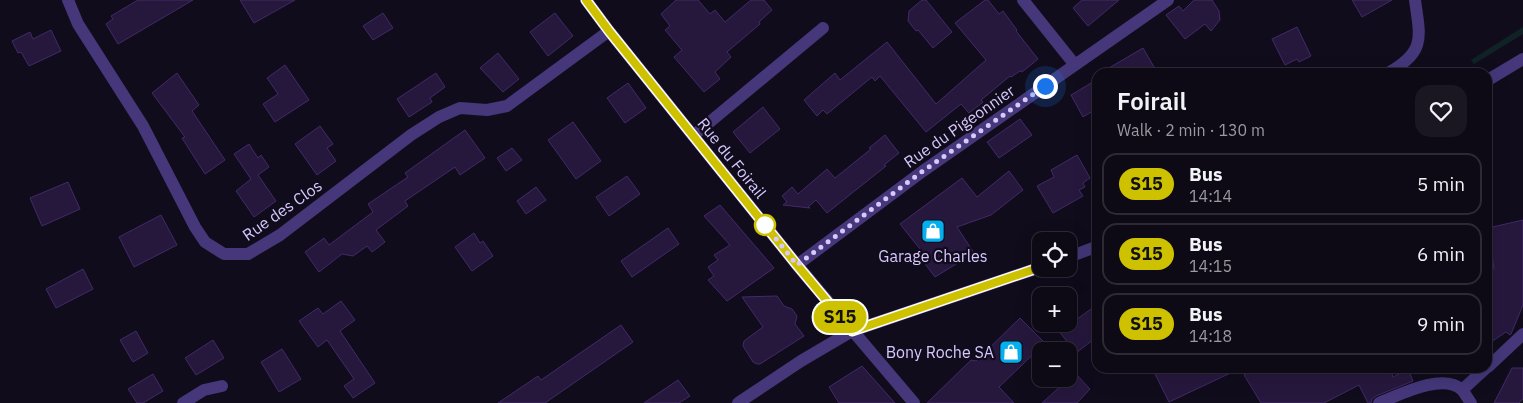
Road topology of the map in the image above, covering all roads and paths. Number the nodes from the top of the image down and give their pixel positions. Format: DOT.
graph roads {
  1 [pos="68,0"];
  2 [pos="586,0"];
  3 [pos="1023,0"];
  4 [pos="1168,0"];
  5 [pos="1415,0"];
  6 [pos="823,28"];
  7 [pos="609,31"];
  8 [pos="1523,59"];
  9 [pos="1075,65"];
  10 [pos="1396,68"];
  11 [pos="1492,78"];
  12 [pos="693,136"];
  13 [pos="1092,248"];
  14 [pos="1077,254"];
  15 [pos="797,265"];
  16 [pos="1032,270"];
  17 [pos="852,331"];
  18 [pos="1523,334"];
  19 [pos="1492,362"];
  20 [pos="1480,373"];
  21 [pos="222,386"];
  22 [pos="1462,390"];
  23 [pos="183,403"];
  24 [pos="738,403"];
  25 [pos="914,403"];
  26 [pos="1379,403"];
  27 [pos="1471,403"];
  1 -- 7 [label="street, Rue des Clos"];
  2 -- 7 [label="street, Rue du Foirail"];
  3 -- 9 [label="street"];
  4 -- 9 [label="street, Rue du Pigeonnier"];
  5 -- 10 [label="street"];
  6 -- 12 [label="street"];
  7 -- 12 [label="street, Rue du Foirail"];
  8 -- 11 [label="street"];
  9 -- 15 [label="street, Rue du Pigeonnier"];
  12 -- 15 [label="street, Rue du Foirail"];
  13 -- 14 [label="street"];
  15 -- 17 [label="street, Rue du Foirail"];
  16 -- 17 [label="street"];
  17 -- 24 [label="street"];
  17 -- 25 [label="street, Rue du Foirail"];
  18 -- 19 [label="street"];
  20 -- 22 [label="street"];
  21 -- 23 [label="street"];
  22 -- 26 [label="street"];
  22 -- 27 [label="street"];
}
